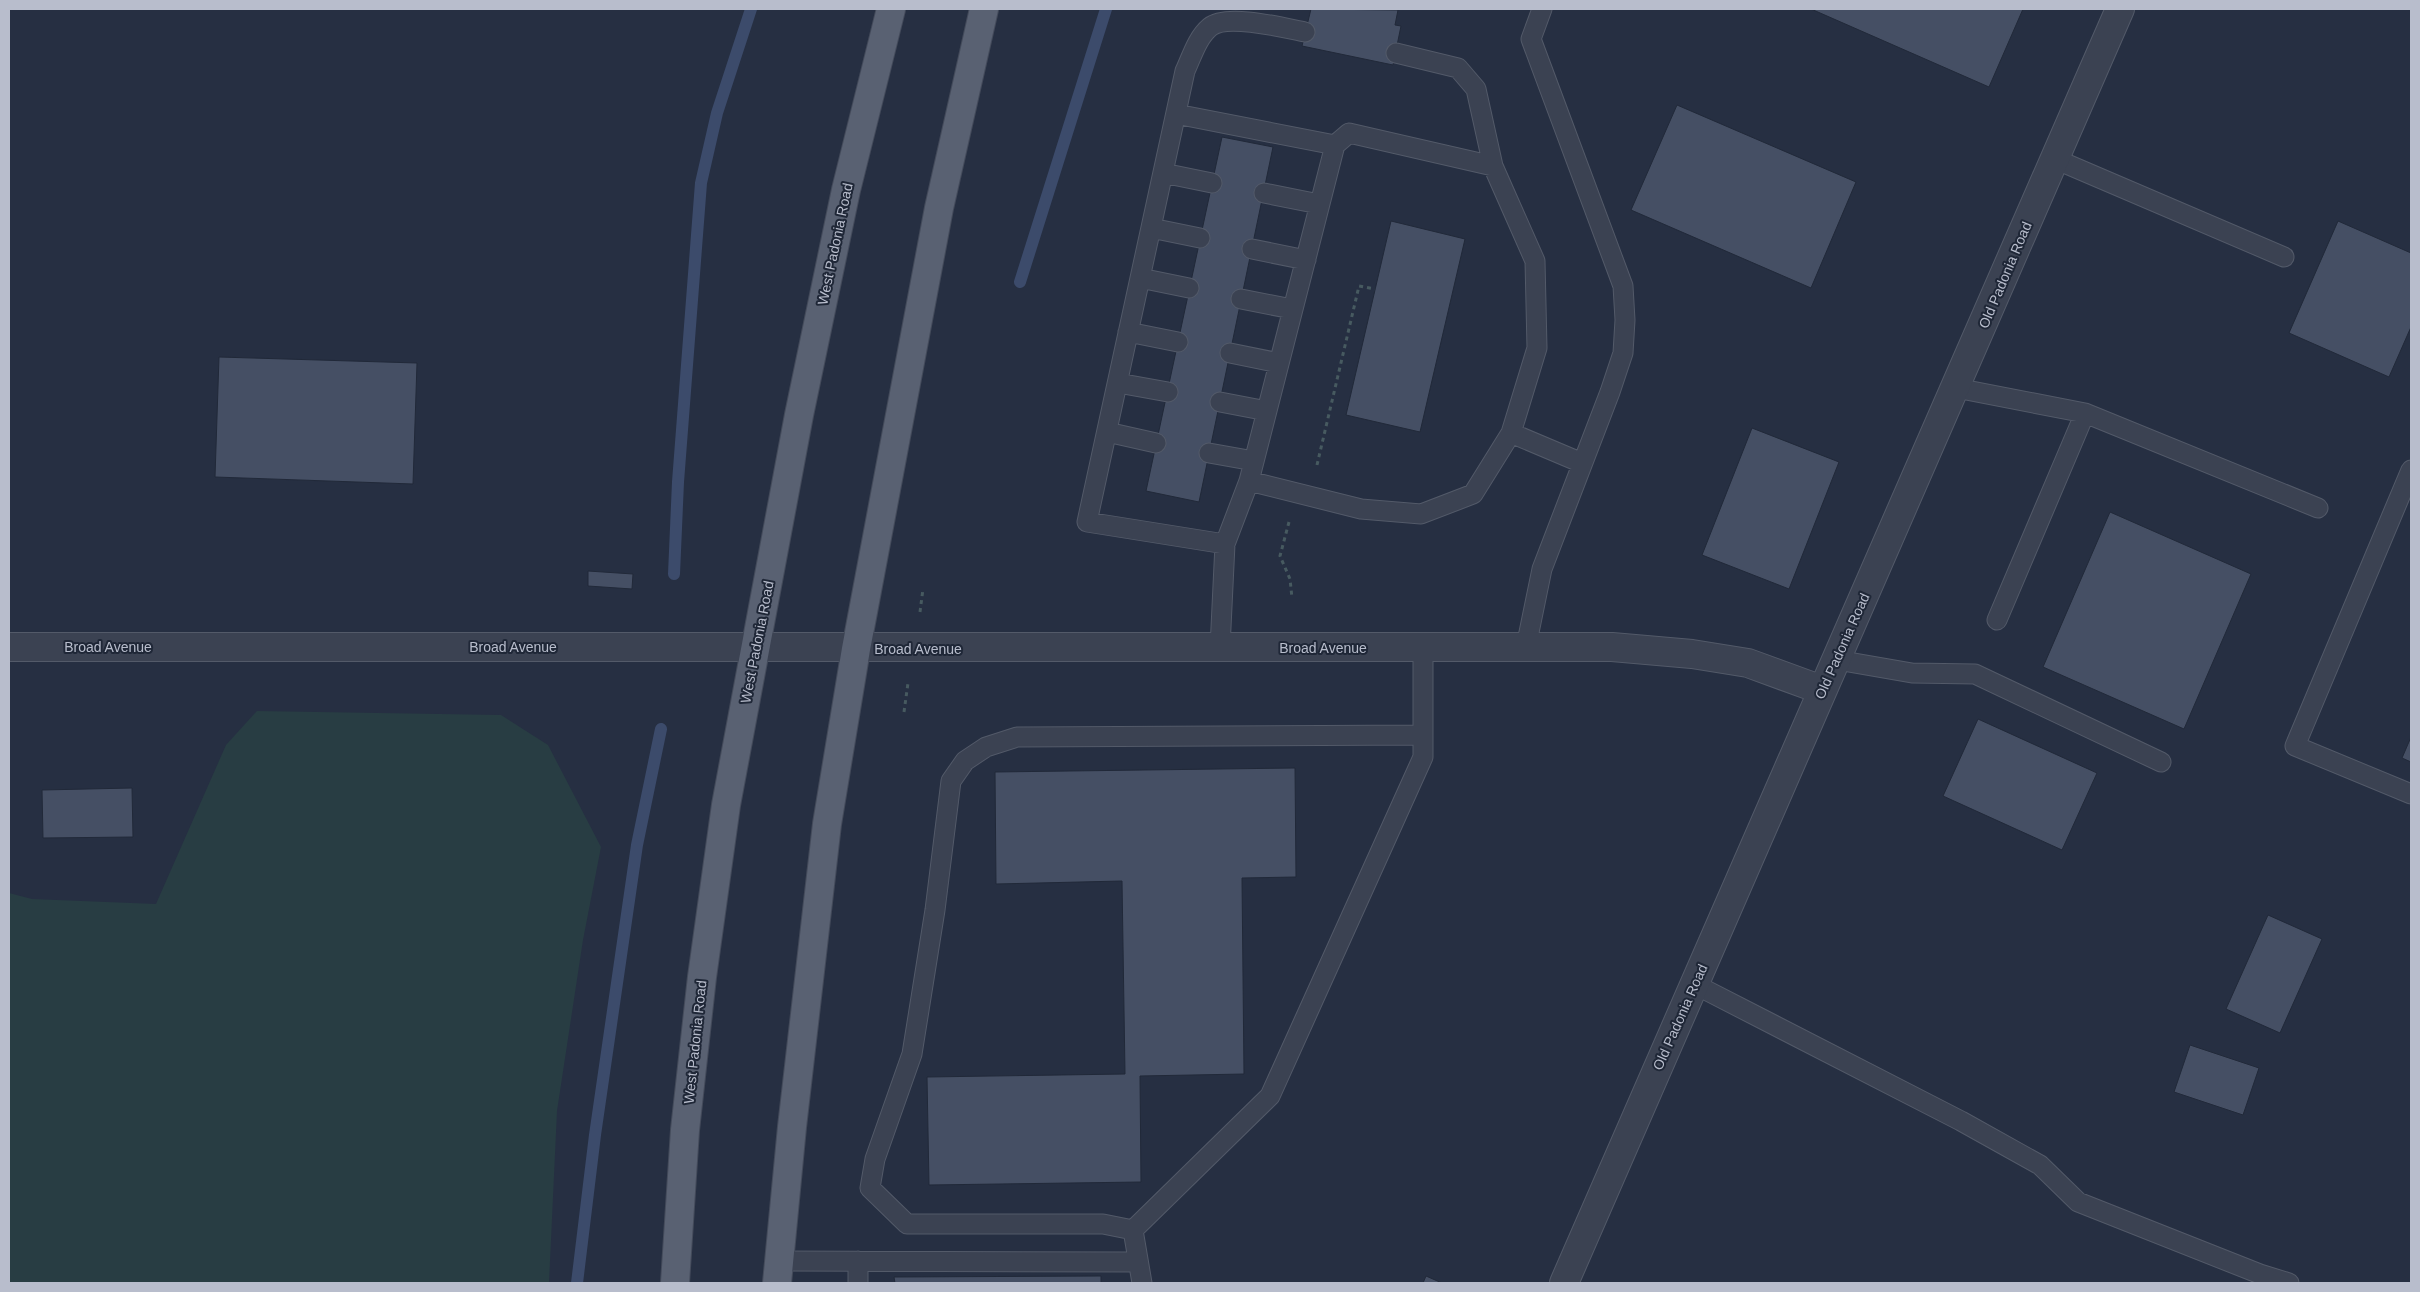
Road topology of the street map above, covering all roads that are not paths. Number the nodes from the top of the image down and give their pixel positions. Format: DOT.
graph roads {
  1 [pos="891,9"];
  2 [pos="984,9"];
  3 [pos="1542,9"];
  4 [pos="2120,9"];
  5 [pos="1306,32"];
  6 [pos="1396,53"];
  7 [pos="1176,114"];
  8 [pos="1335,145"];
  9 [pos="2055,159"];
  10 [pos="1493,166"];
  11 [pos="1163,173"];
  12 [pos="1212,183"];
  13 [pos="1264,193"];
  14 [pos="1319,204"];
  15 [pos="1151,228"];
  16 [pos="1200,238"];
  17 [pos="1252,249"];
  18 [pos="2284,257"];
  19 [pos="1306,260"];
  20 [pos="1140,278"];
  21 [pos="1189,288"];
  22 [pos="1241,298"];
  23 [pos="1292,309"];
  24 [pos="1128,332"];
  25 [pos="1178,342"];
  26 [pos="1230,353"];
  27 [pos="1279,363"];
  28 [pos="1118,383"];
  29 [pos="1956,388"];
  30 [pos="1168,392"];
  31 [pos="1220,402"];
  32 [pos="1266,411"];
  33 [pos="2085,413"];
  34 [pos="1107,432"];
  35 [pos="1511,433"];
  36 [pos="1156,443"];
  37 [pos="1209,452"];
  38 [pos="1254,462"];
  39 [pos="1582,463"];
  40 [pos="2411,470"];
  41 [pos="1249,481"];
  42 [pos="2318,508"];
  43 [pos="1225,544"];
  44 [pos="1997,620"];
  45 [pos="756,647"];
  46 [pos="1423,647"];
  47 [pos="1526,647"];
  48 [pos="9,648"];
  49 [pos="1220,648"];
  50 [pos="856,649"];
  51 [pos="1837,660"];
  52 [pos="1822,690"];
  53 [pos="1423,735"];
  54 [pos="2161,762"];
  55 [pos="2411,794"];
  56 [pos="1694,984"];
  57 [pos="1133,1230"];
  58 [pos="858,1261"];
  59 [pos="1138,1262"];
  60 [pos="778,1272"];
  61 [pos="675,1283"];
  62 [pos="858,1283"];
  63 [pos="1142,1283"];
  64 [pos="1564,1283"];
  65 [pos="2289,1283"];
  1 -- 45 [label="main road, West Padonia Road"];
  2 -- 50 [label="main road"];
  3 -- 39 [label="lane"];
  4 -- 9 [label="street, Old Padonia Road"];
  5 -- 7 [label="lane"];
  6 -- 10 [label="lane"];
  7 -- 8 [label="lane"];
  7 -- 11 [label="lane"];
  8 -- 10 [label="lane"];
  8 -- 14 [label="lane"];
  9 -- 18 [label="lane"];
  9 -- 29 [label="street, Old Padonia Road"];
  10 -- 35 [label="lane"];
  11 -- 12 [label="lane"];
  11 -- 15 [label="lane"];
  13 -- 14 [label="lane"];
  14 -- 19 [label="lane"];
  15 -- 16 [label="lane"];
  15 -- 20 [label="lane"];
  17 -- 19 [label="lane"];
  19 -- 23 [label="lane"];
  20 -- 21 [label="lane"];
  20 -- 24 [label="lane"];
  22 -- 23 [label="lane"];
  23 -- 27 [label="lane"];
  24 -- 25 [label="lane"];
  24 -- 28 [label="lane"];
  26 -- 27 [label="lane"];
  27 -- 32 [label="lane"];
  28 -- 30 [label="lane"];
  28 -- 34 [label="lane"];
  29 -- 33 [label="lane"];
  29 -- 51 [label="street, Old Padonia Road"];
  31 -- 32 [label="lane"];
  32 -- 38 [label="lane"];
  33 -- 42 [label="lane"];
  33 -- 44 [label="lane"];
  34 -- 36 [label="lane"];
  34 -- 43 [label="lane"];
  35 -- 39 [label="lane"];
  35 -- 41 [label="lane"];
  37 -- 38 [label="lane"];
  38 -- 41 [label="lane"];
  39 -- 47 [label="lane"];
  40 -- 55 [label="lane"];
  41 -- 43 [label="lane"];
  43 -- 49 [label="lane"];
  45 -- 48 [label="street, Broad Avenue"];
  45 -- 50 [label="street, Broad Avenue"];
  45 -- 61 [label="main road, West Padonia Road"];
  46 -- 47 [label="street, Broad Avenue"];
  46 -- 49 [label="street, Broad Avenue"];
  46 -- 53 [label="lane"];
  47 -- 52 [label="street, Broad Avenue"];
  49 -- 50 [label="street, Broad Avenue"];
  50 -- 60 [label="main road"];
  51 -- 52 [label="street, Old Padonia Road"];
  51 -- 54 [label="lane"];
  52 -- 56 [label="street, Old Padonia Road"];
  53 -- 57 [label="lane"];
  53 -- 57 [label="lane"];
  56 -- 64 [label="street, Old Padonia Road"];
  56 -- 65 [label="lane"];
  57 -- 59 [label="lane"];
  58 -- 59 [label="lane"];
  58 -- 60 [label="lane"];
  58 -- 62 [label="lane"];
  59 -- 63 [label="lane"];
}
